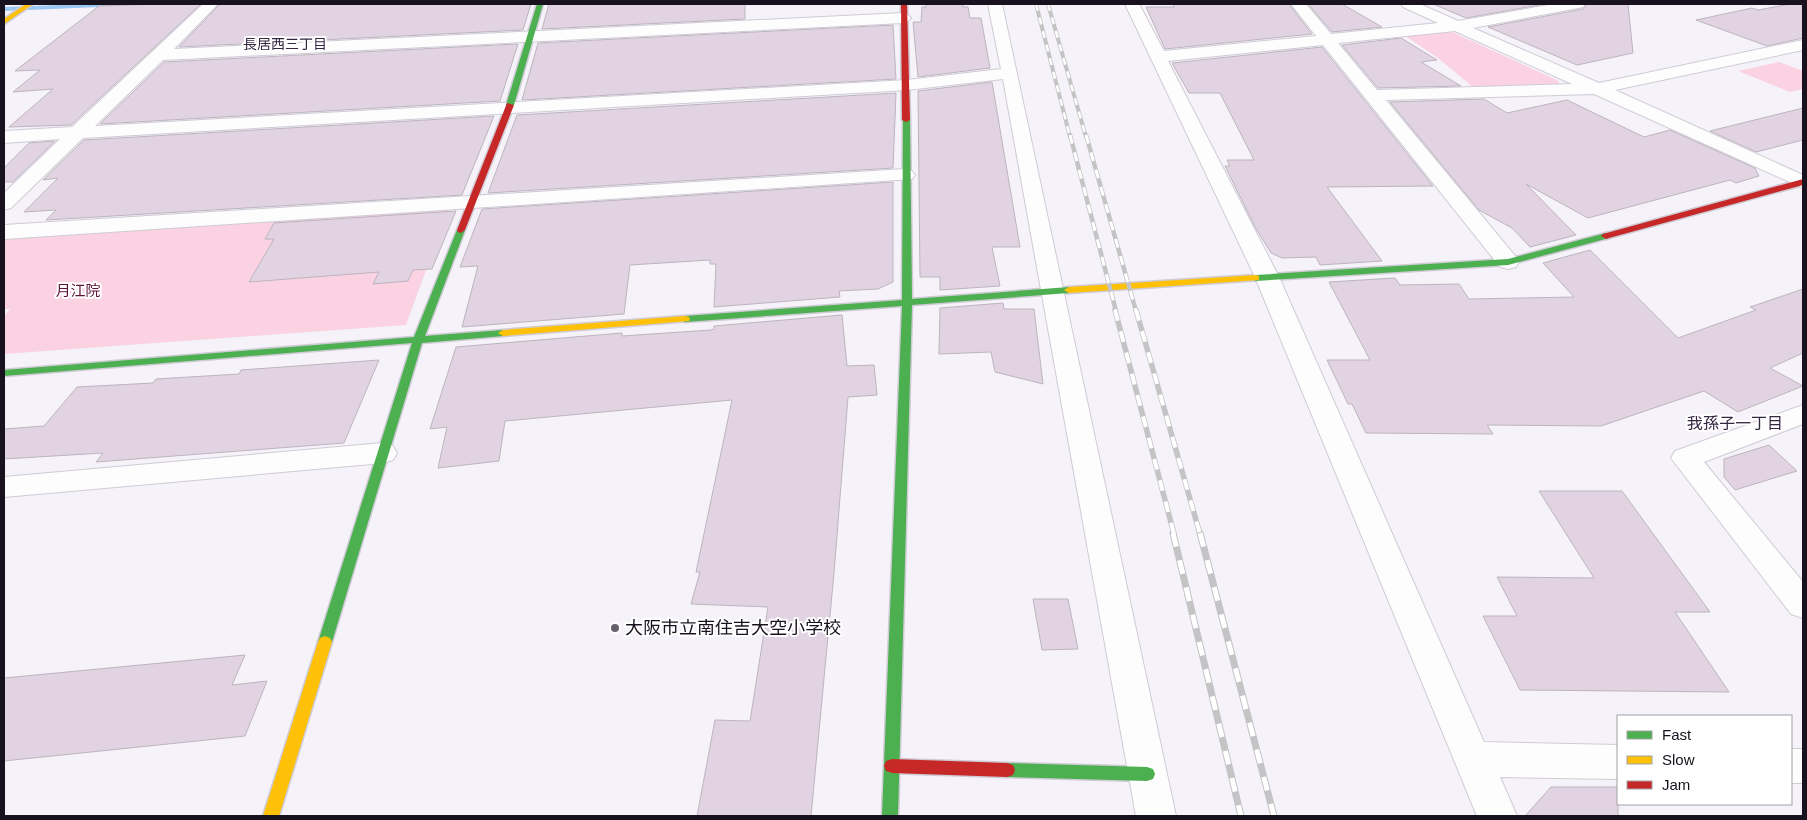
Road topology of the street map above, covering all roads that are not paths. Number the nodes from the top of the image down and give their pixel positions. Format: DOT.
graph roads {
  1 [pos="12,4"];
  2 [pos="31,4"];
  3 [pos="211,4"];
  4 [pos="540,4"];
  5 [pos="995,4"];
  6 [pos="1132,4"];
  7 [pos="1298,4"];
  8 [pos="1408,4"];
  9 [pos="1578,4"];
  10 [pos="904,11"];
  11 [pos="4,22"];
  12 [pos="1456,26"];
  13 [pos="532,37"];
  14 [pos="1326,38"];
  15 [pos="1803,45"];
  16 [pos="157,55"];
  17 [pos="1158,56"];
  18 [pos="1010,73"];
  19 [pos="907,84"];
  20 [pos="1597,89"];
  21 [pos="1372,95"];
  22 [pos="509,107"];
  23 [pos="77,133"];
  24 [pos="4,137"];
  25 [pos="905,175"];
  26 [pos="1803,182"];
  27 [pos="472,202"];
  28 [pos="4,204"];
  29 [pos="4,232"];
  30 [pos="1508,262"];
  31 [pos="1267,277"];
  32 [pos="1052,291"];
  33 [pos="907,301"];
  34 [pos="418,340"];
  35 [pos="4,374"];
  36 [pos="1803,414"];
  37 [pos="383,453"];
  38 [pos="4,487"];
  39 [pos="1803,605"];
  40 [pos="1473,759"];
  41 [pos="1617,762"];
  42 [pos="892,766"];
  43 [pos="1147,774"];
  44 [pos="271,816"];
  45 [pos="890,816"];
  46 [pos="1156,816"];
  47 [pos="1497,816"];
  1 -- 2 [label="street"];
  2 -- 11 [label="street"];
  3 -- 16 [label="street"];
  4 -- 13 [label="street"];
  5 -- 18 [label="street"];
  6 -- 17 [label="street"];
  7 -- 14 [label="street"];
  8 -- 12 [label="street"];
  9 -- 12 [label="street"];
  10 -- 13 [label="street"];
  10 -- 19 [label="street"];
  12 -- 14 [label="street"];
  12 -- 20 [label="street"];
  13 -- 16 [label="street"];
  13 -- 22 [label="street"];
  14 -- 17 [label="street"];
  14 -- 21 [label="street"];
  15 -- 20 [label="street"];
  16 -- 23 [label="street"];
  17 -- 31 [label="street"];
  18 -- 19 [label="street"];
  18 -- 32 [label="street"];
  19 -- 22 [label="street"];
  19 -- 25 [label="street"];
  20 -- 21 [label="street"];
  20 -- 26 [label="street"];
  21 -- 30 [label="street"];
  22 -- 23 [label="street"];
  22 -- 27 [label="street"];
  23 -- 24 [label="street"];
  23 -- 28 [label="street"];
  25 -- 27 [label="street"];
  25 -- 33 [label="street"];
  26 -- 30 [label="street"];
  27 -- 29 [label="street"];
  27 -- 34 [label="street"];
  30 -- 31 [label="street"];
  31 -- 32 [label="street"];
  31 -- 40 [label="street"];
  32 -- 33 [label="street"];
  32 -- 43 [label="street"];
  33 -- 34 [label="street"];
  33 -- 42 [label="street"];
  34 -- 35 [label="street"];
  34 -- 37 [label="street"];
  36 -- 39 [label="street"];
  37 -- 38 [label="street"];
  37 -- 44 [label="street"];
  40 -- 41 [label="street"];
  40 -- 47 [label="street"];
  42 -- 43 [label="street"];
  42 -- 45 [label="street"];
  43 -- 46 [label="street"];
}
